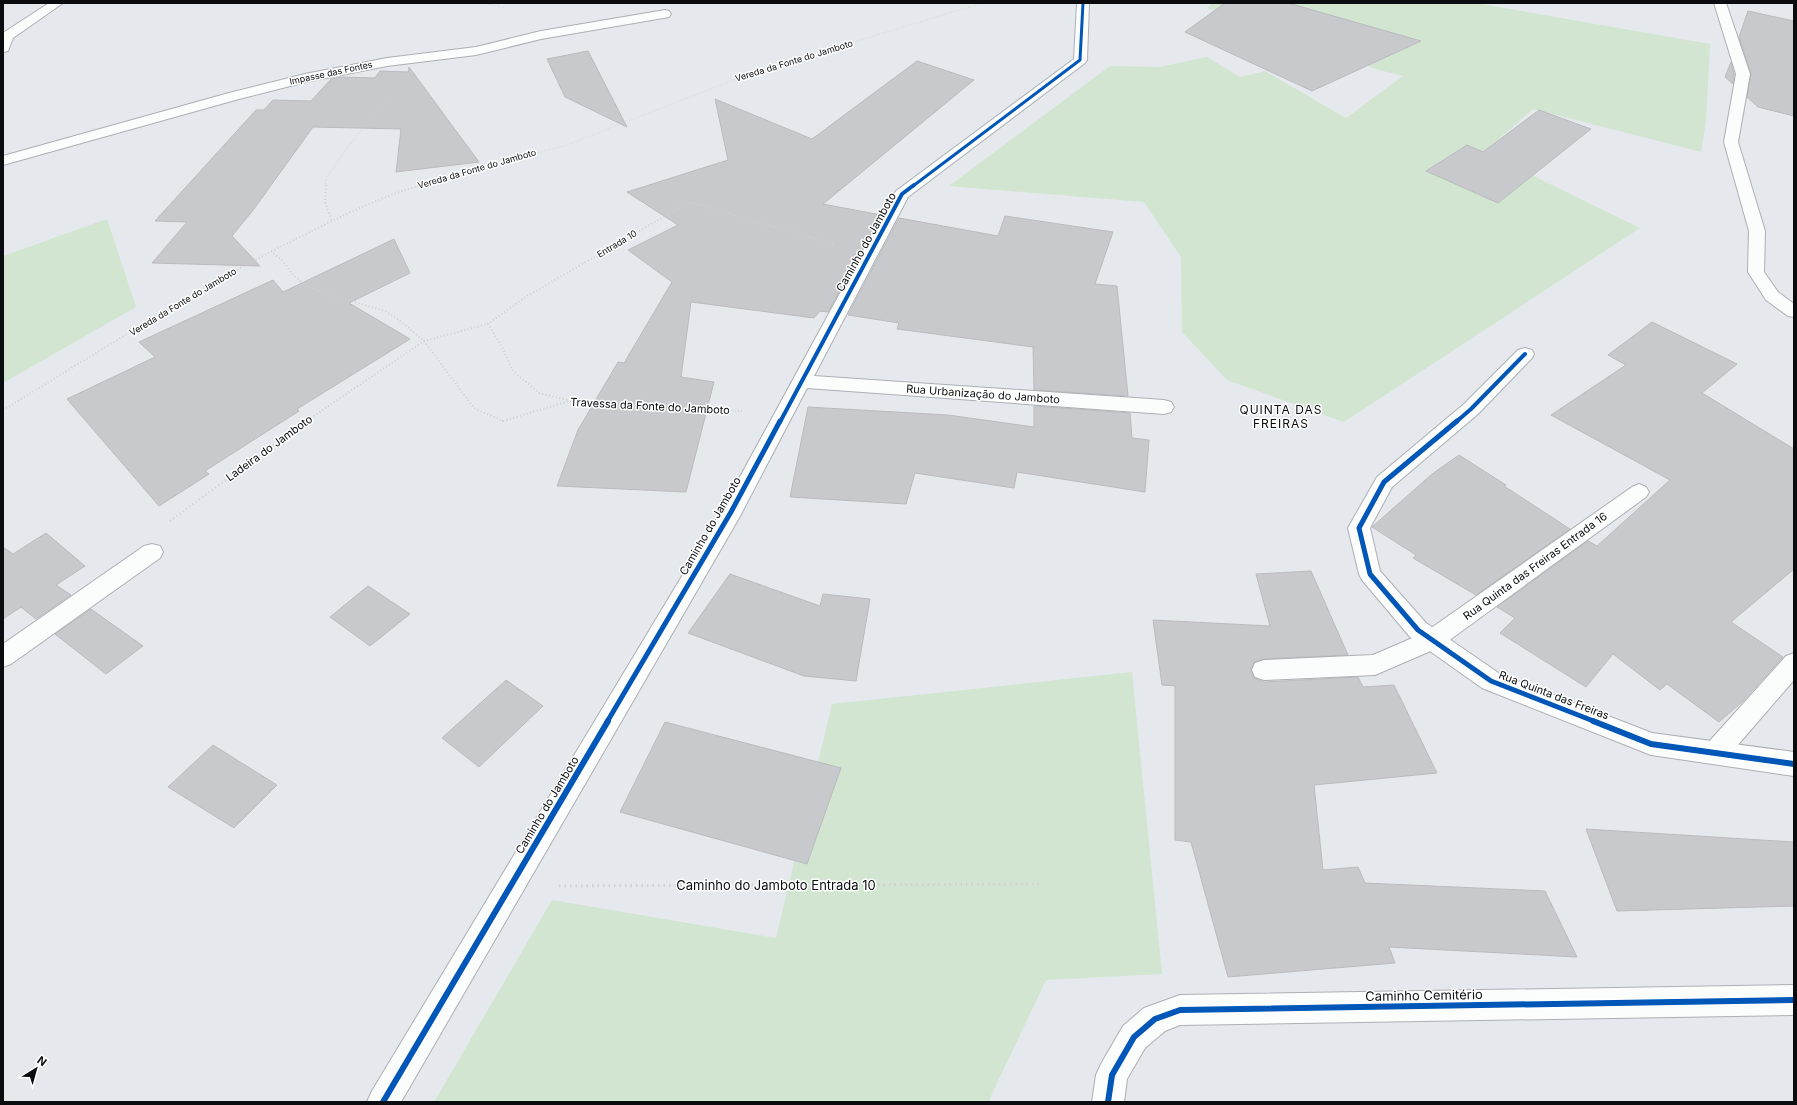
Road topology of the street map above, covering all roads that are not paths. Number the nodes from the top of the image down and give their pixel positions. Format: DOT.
graph roads {
  1 [pos="57,3"];
  2 [pos="1083,3"];
  3 [pos="1720,3"];
  4 [pos="665,14"];
  5 [pos="3,48"];
  6 [pos="3,161"];
  7 [pos="1794,312"];
  8 [pos="1525,354"];
  9 [pos="802,382"];
  10 [pos="1164,407"];
  11 [pos="1639,492"];
  12 [pos="152,552"];
  13 [pos="1432,640"];
  14 [pos="3,657"];
  15 [pos="1794,663"];
  16 [pos="1264,670"];
  17 [pos="1715,753"];
  18 [pos="1794,764"];
  19 [pos="1794,1000"];
  20 [pos="383,1102"];
  21 [pos="1108,1102"];
  1 -- 5 [label="street"];
  2 -- 9 [label="street, Caminho do Jamboto"];
  3 -- 7 [label="street"];
  4 -- 6 [label="street, Impasse das Fontes"];
  8 -- 13 [label="street, Rua Quinta das Freiras"];
  9 -- 10 [label="street, Rua Urbanização do Jamboto"];
  9 -- 20 [label="street, Caminho do Jamboto"];
  11 -- 13 [label="street, Rua Quinta das Freiras Entrada 16"];
  12 -- 14 [label="street"];
  13 -- 16 [label="street, Rua Quinta das Freiras Entrada 16"];
  13 -- 17 [label="street, Rua Quinta das Freiras"];
  15 -- 17 [label="street"];
  17 -- 18 [label="street, Rua Quinta das Freiras"];
  19 -- 21 [label="street, Caminho Cemitério"];
}
